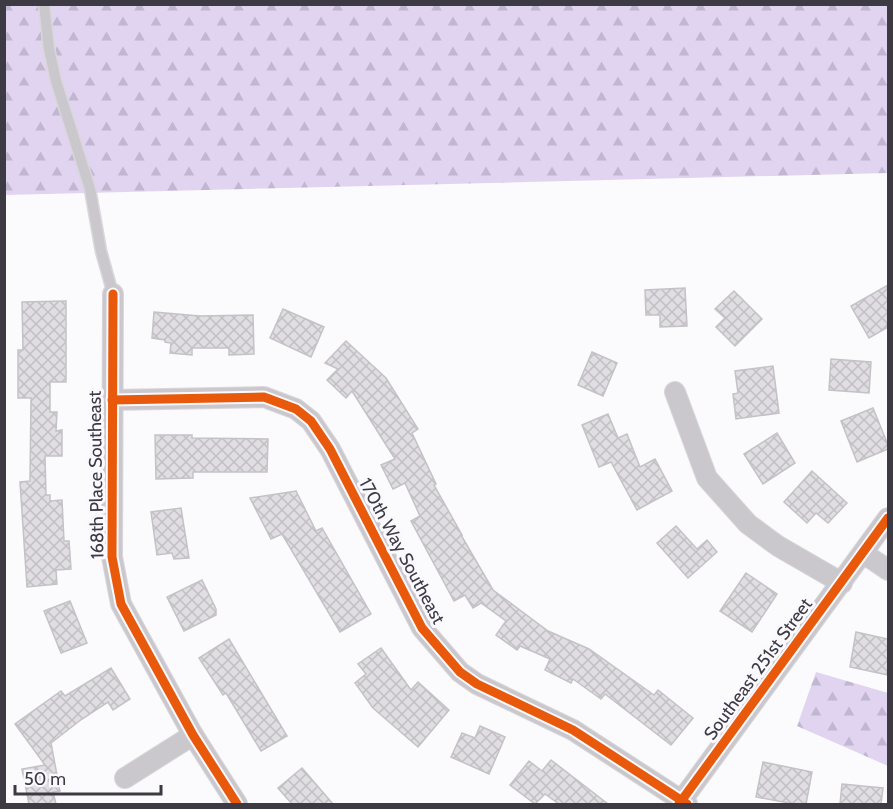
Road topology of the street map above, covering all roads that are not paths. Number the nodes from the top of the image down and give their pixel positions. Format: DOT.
graph roads {
  1 [pos="44,4"];
  2 [pos="112,294"];
  3 [pos="675,392"];
  4 [pos="112,400"];
  5 [pos="888,518"];
  6 [pos="863,553"];
  7 [pos="888,570"];
  8 [pos="842,583"];
  9 [pos="193,735"];
  10 [pos="125,778"];
  11 [pos="683,803"];
  12 [pos="237,804"];
  1 -- 2 [label="lane"];
  2 -- 4 [label="street, 168th Place Southeast"];
  3 -- 8 [label="street"];
  4 -- 9 [label="street, 168th Place Southeast"];
  4 -- 11 [label="street, 170th Way Southeast"];
  5 -- 6 [label="street, Southeast 251st Street"];
  6 -- 7 [label="street"];
  6 -- 8 [label="street, Southeast 251st Street"];
  8 -- 11 [label="street, Southeast 251st Street"];
  9 -- 10 [label="street"];
  9 -- 12 [label="street, 168th Place Southeast"];
}
